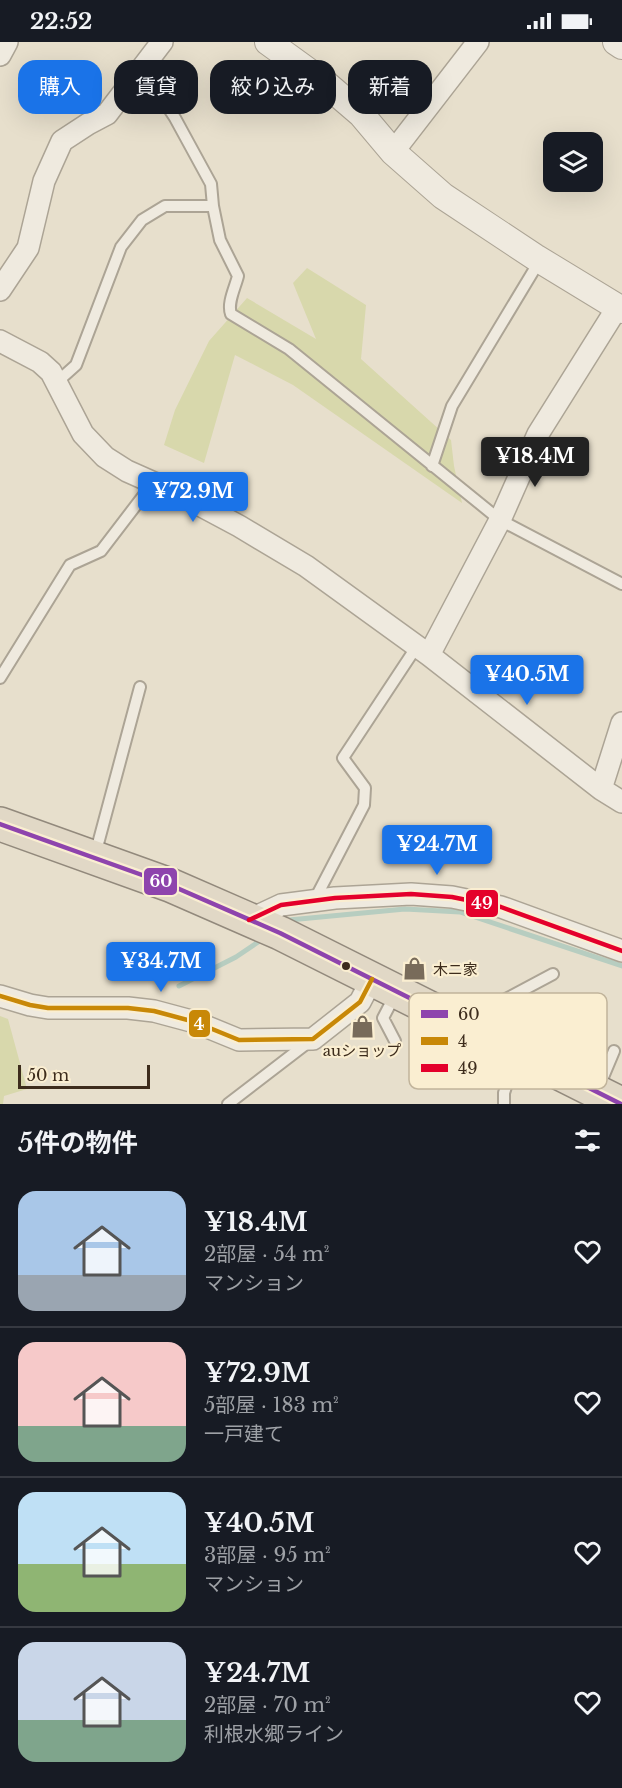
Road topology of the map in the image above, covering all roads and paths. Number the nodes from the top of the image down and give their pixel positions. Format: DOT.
graph roads {
  1 [pos="7,42"];
  2 [pos="162,42"];
  3 [pos="268,42"];
  4 [pos="478,42"];
  5 [pos="616,42"];
  6 [pos="622,46"];
  7 [pos="0,56"];
  8 [pos="148,60"];
  9 [pos="114,105"];
  10 [pos="172,114"];
  11 [pos="393,152"];
  12 [pos="213,206"];
  13 [pos="537,265"];
  14 [pos="0,290"];
  15 [pos="620,309"];
  16 [pos="0,341"];
  17 [pos="57,382"];
  18 [pos="432,466"];
  19 [pos="153,483"];
  20 [pos="500,520"];
  21 [pos="622,584"];
  22 [pos="423,650"];
  23 [pos="0,678"];
  24 [pos="140,687"];
  25 [pos="622,723"];
  26 [pos="601,789"];
  27 [pos="622,802"];
  28 [pos="0,824"];
  29 [pos="94,858"];
  30 [pos="314,901"];
  31 [pos="249,920"];
  32 [pos="622,951"];
  33 [pos="554,974"];
  34 [pos="384,985"];
  35 [pos="518,993"];
  36 [pos="0,996"];
  37 [pos="409,998"];
  38 [pos="313,1039"];
  39 [pos="395,1041"];
  40 [pos="614,1051"];
  41 [pos="505,1089"];
  42 [pos="591,1089"];
  43 [pos="609,1098"];
  44 [pos="228,1104"];
  45 [pos="504,1104"];
  1 -- 7 [label="street"];
  2 -- 8 [label="street"];
  3 -- 11 [label="street"];
  4 -- 11 [label="street"];
  5 -- 6 [label="street"];
  9 -- 14 [label="street"];
  10 -- 12 [label="lane"];
  11 -- 15 [label="street"];
  12 -- 17 [label="lane"];
  12 -- 18 [label="lane"];
  13 -- 18 [label="lane"];
  15 -- 20 [label="street"];
  16 -- 17 [label="street"];
  17 -- 19 [label="street"];
  18 -- 20 [label="lane"];
  19 -- 22 [label="street"];
  19 -- 23 [label="lane"];
  20 -- 21 [label="lane"];
  20 -- 22 [label="street"];
  22 -- 26 [label="street"];
  22 -- 30 [label="lane"];
  24 -- 29 [label="lane"];
  25 -- 26 [label="street"];
  26 -- 27 [label="street"];
  28 -- 29 [label="highway"];
  29 -- 31 [label="highway"];
  30 -- 31 [label="street"];
  30 -- 32 [label="street"];
  31 -- 34 [label="highway"];
  33 -- 35 [label="lane"];
  34 -- 37 [label="highway"];
  34 -- 38 [label="street"];
  34 -- 39 [label="lane"];
  36 -- 38 [label="street"];
  38 -- 44 [label="lane"];
  40 -- 43 [label="lane"];
  41 -- 45 [label="lane"];
  42 -- 43 [label="highway"];
}
